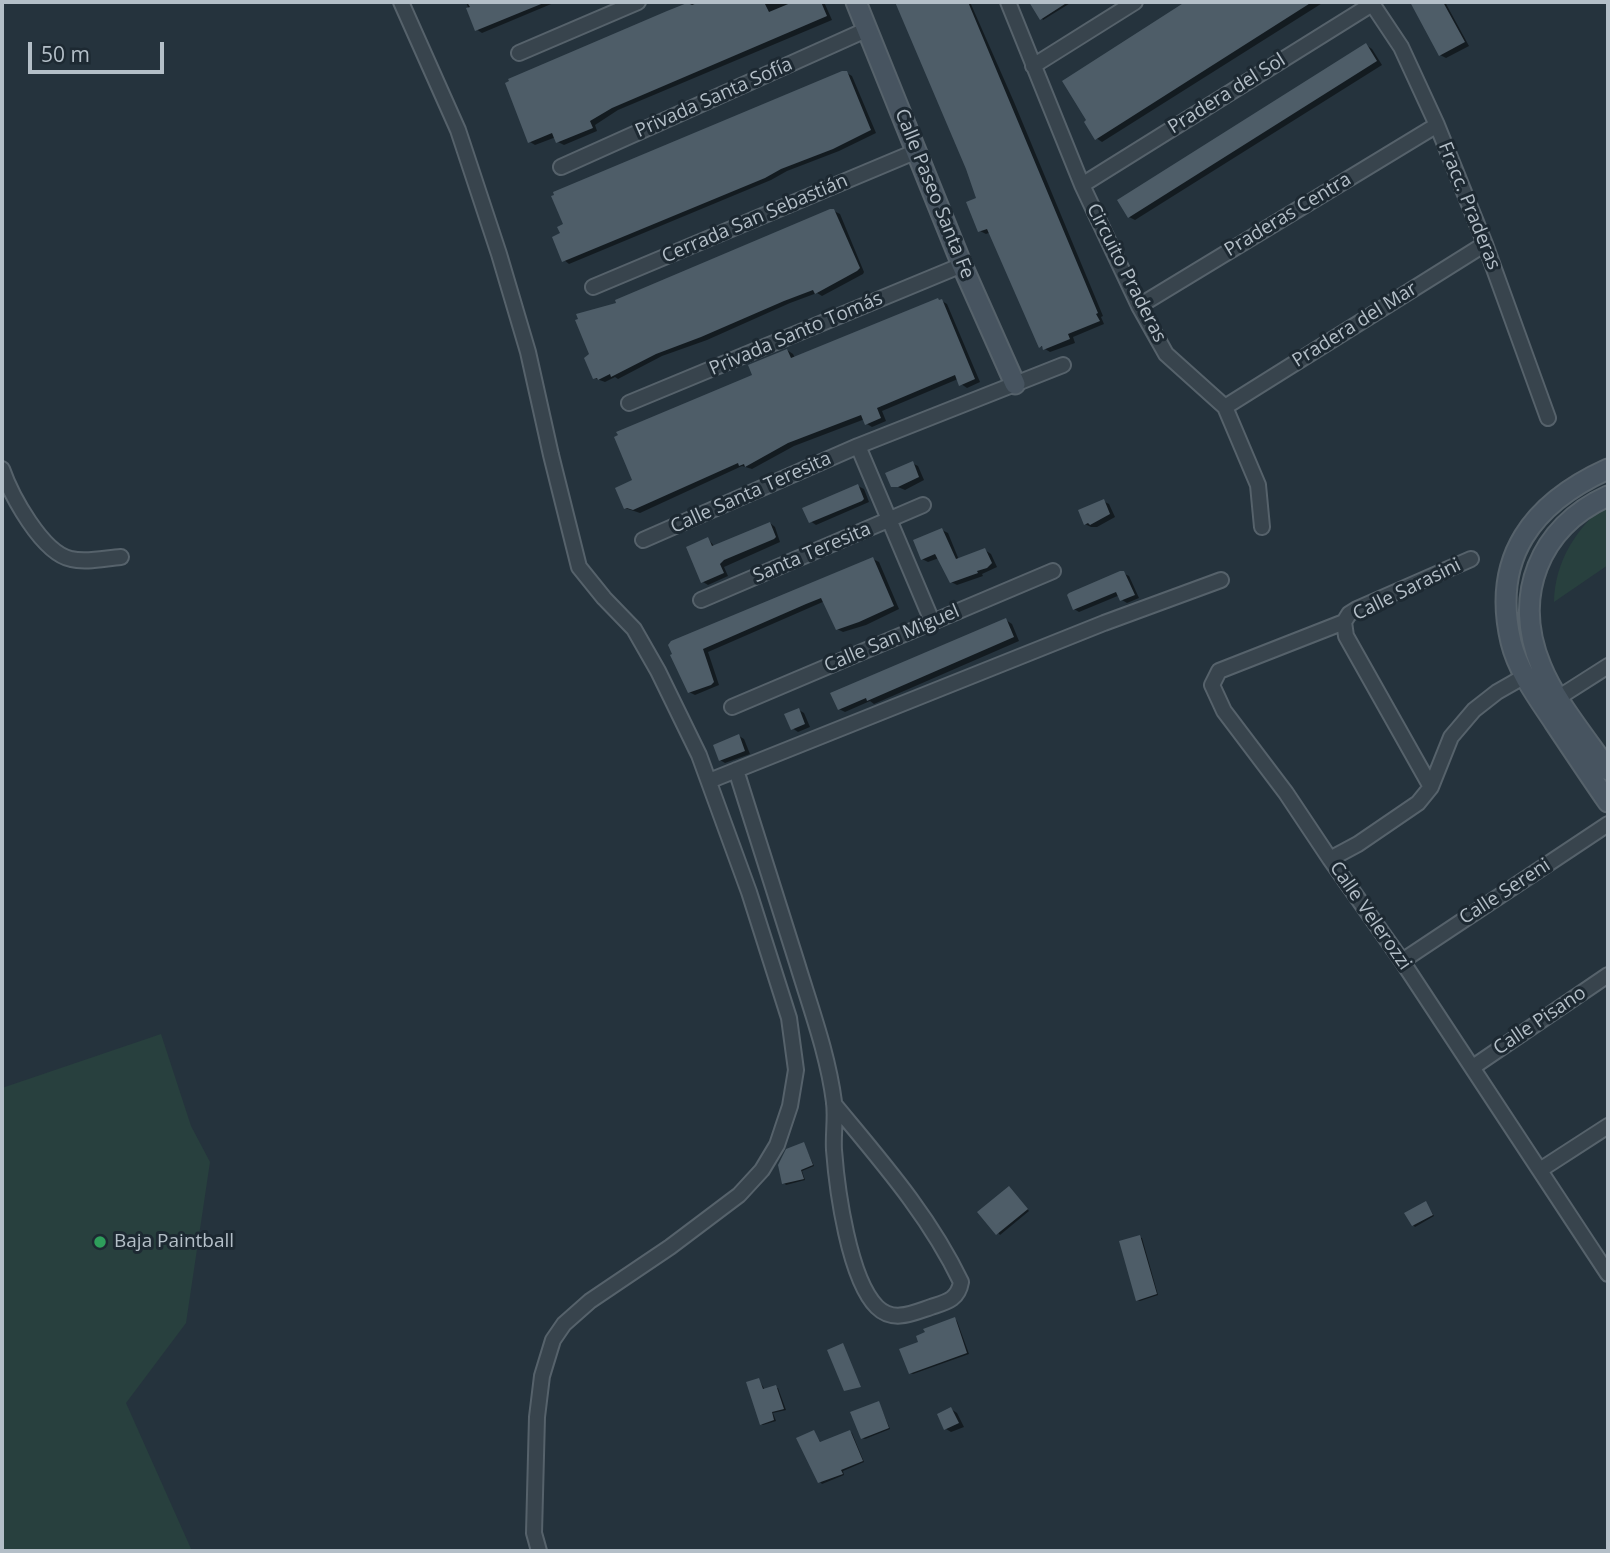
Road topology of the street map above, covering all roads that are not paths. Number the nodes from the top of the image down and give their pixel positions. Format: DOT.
graph roads {
  1 [pos="401,2"];
  2 [pos="638,2"];
  3 [pos="856,2"];
  4 [pos="1008,2"];
  5 [pos="1135,2"];
  6 [pos="1372,3"];
  7 [pos="868,29"];
  8 [pos="519,53"];
  9 [pos="1033,66"];
  10 [pos="1437,125"];
  11 [pos="916,151"];
  12 [pos="561,167"];
  13 [pos="1082,186"];
  14 [pos="1485,244"];
  15 [pos="962,265"];
  16 [pos="593,287"];
  17 [pos="1139,306"];
  18 [pos="1063,365"];
  19 [pos="1015,384"];
  20 [pos="629,403"];
  21 [pos="1225,407"];
  22 [pos="1548,418"];
  23 [pos="859,446"];
  24 [pos="2,469"];
  25 [pos="1608,469"];
  26 [pos="1608,496"];
  27 [pos="923,505"];
  28 [pos="890,520"];
  29 [pos="1262,527"];
  30 [pos="643,540"];
  31 [pos="121,557"];
  32 [pos="1471,559"];
  33 [pos="1053,571"];
  34 [pos="1221,580"];
  35 [pos="701,600"];
  36 [pos="932,621"];
  37 [pos="1344,622"];
  38 [pos="1608,666"];
  39 [pos="1525,676"];
  40 [pos="1551,702"];
  41 [pos="732,707"];
  42 [pos="1608,769"];
  43 [pos="736,771"];
  44 [pos="709,781"];
  45 [pos="1431,787"];
  46 [pos="1608,802"];
  47 [pos="1608,824"];
  48 [pos="1330,859"];
  49 [pos="1402,961"];
  50 [pos="1608,975"];
  51 [pos="1473,1068"];
  52 [pos="834,1104"];
  53 [pos="1608,1126"];
  54 [pos="1540,1170"];
  55 [pos="1608,1274"];
  56 [pos="539,1551"];
  1 -- 44 [label="street"];
  2 -- 8 [label="street"];
  3 -- 7 [label="street, Calle Paseo Santa Fe"];
  4 -- 9 [label="street, Circuito Praderas"];
  5 -- 9 [label="street"];
  6 -- 10 [label="street, Fracc. Praderas"];
  6 -- 13 [label="street, Pradera del Sol"];
  7 -- 11 [label="street, Calle Paseo Santa Fe"];
  7 -- 12 [label="street, Privada Santa Sofía"];
  9 -- 13 [label="street, Circuito Praderas"];
  10 -- 14 [label="street, Fracc. Praderas"];
  10 -- 17 [label="street, Praderas Centra"];
  11 -- 15 [label="street, Calle Paseo Santa Fe"];
  11 -- 16 [label="street, Cerrada San Sebastián"];
  13 -- 17 [label="street, Circuito Praderas"];
  14 -- 21 [label="street, Pradera del Mar"];
  14 -- 22 [label="street, Fracc. Praderas"];
  15 -- 19 [label="street, Calle Paseo Santa Fe"];
  15 -- 20 [label="street, Privada Santo Tomás"];
  17 -- 21 [label="street, Circuito Praderas"];
  18 -- 19 [label="street, Calle Santa Teresita"];
  19 -- 23 [label="street, Calle Santa Teresita"];
  21 -- 29 [label="street, Circuito Praderas"];
  23 -- 28 [label="street"];
  23 -- 30 [label="street, Calle Santa Teresita"];
  24 -- 31 [label="street"];
  25 -- 39 [label="street"];
  26 -- 40 [label="street"];
  27 -- 28 [label="street, Santa Teresita"];
  28 -- 35 [label="street, Santa Teresita"];
  28 -- 36 [label="street"];
  32 -- 37 [label="street, Calle Sarasini"];
  33 -- 36 [label="street, Calle San Miguel"];
  34 -- 43 [label="street"];
  36 -- 41 [label="street, Calle San Miguel"];
  37 -- 45 [label="street"];
  37 -- 48 [label="street, Calle Velerozzi"];
  38 -- 40 [label="street"];
  39 -- 40 [label="street"];
  39 -- 45 [label="street"];
  40 -- 42 [label="street"];
  40 -- 46 [label="street"];
  43 -- 44 [label="street"];
  43 -- 52 [label="street"];
  44 -- 56 [label="street"];
  45 -- 48 [label="street"];
  47 -- 49 [label="street, Calle Sereni"];
  48 -- 49 [label="street, Calle Velerozzi"];
  49 -- 51 [label="street, Calle Velerozzi"];
  50 -- 51 [label="street, Calle Pisano"];
  51 -- 54 [label="street, Calle Velerozzi"];
  52 -- 52 [label="street"];
  53 -- 54 [label="street"];
  54 -- 55 [label="street, Calle Velerozzi"];
}
